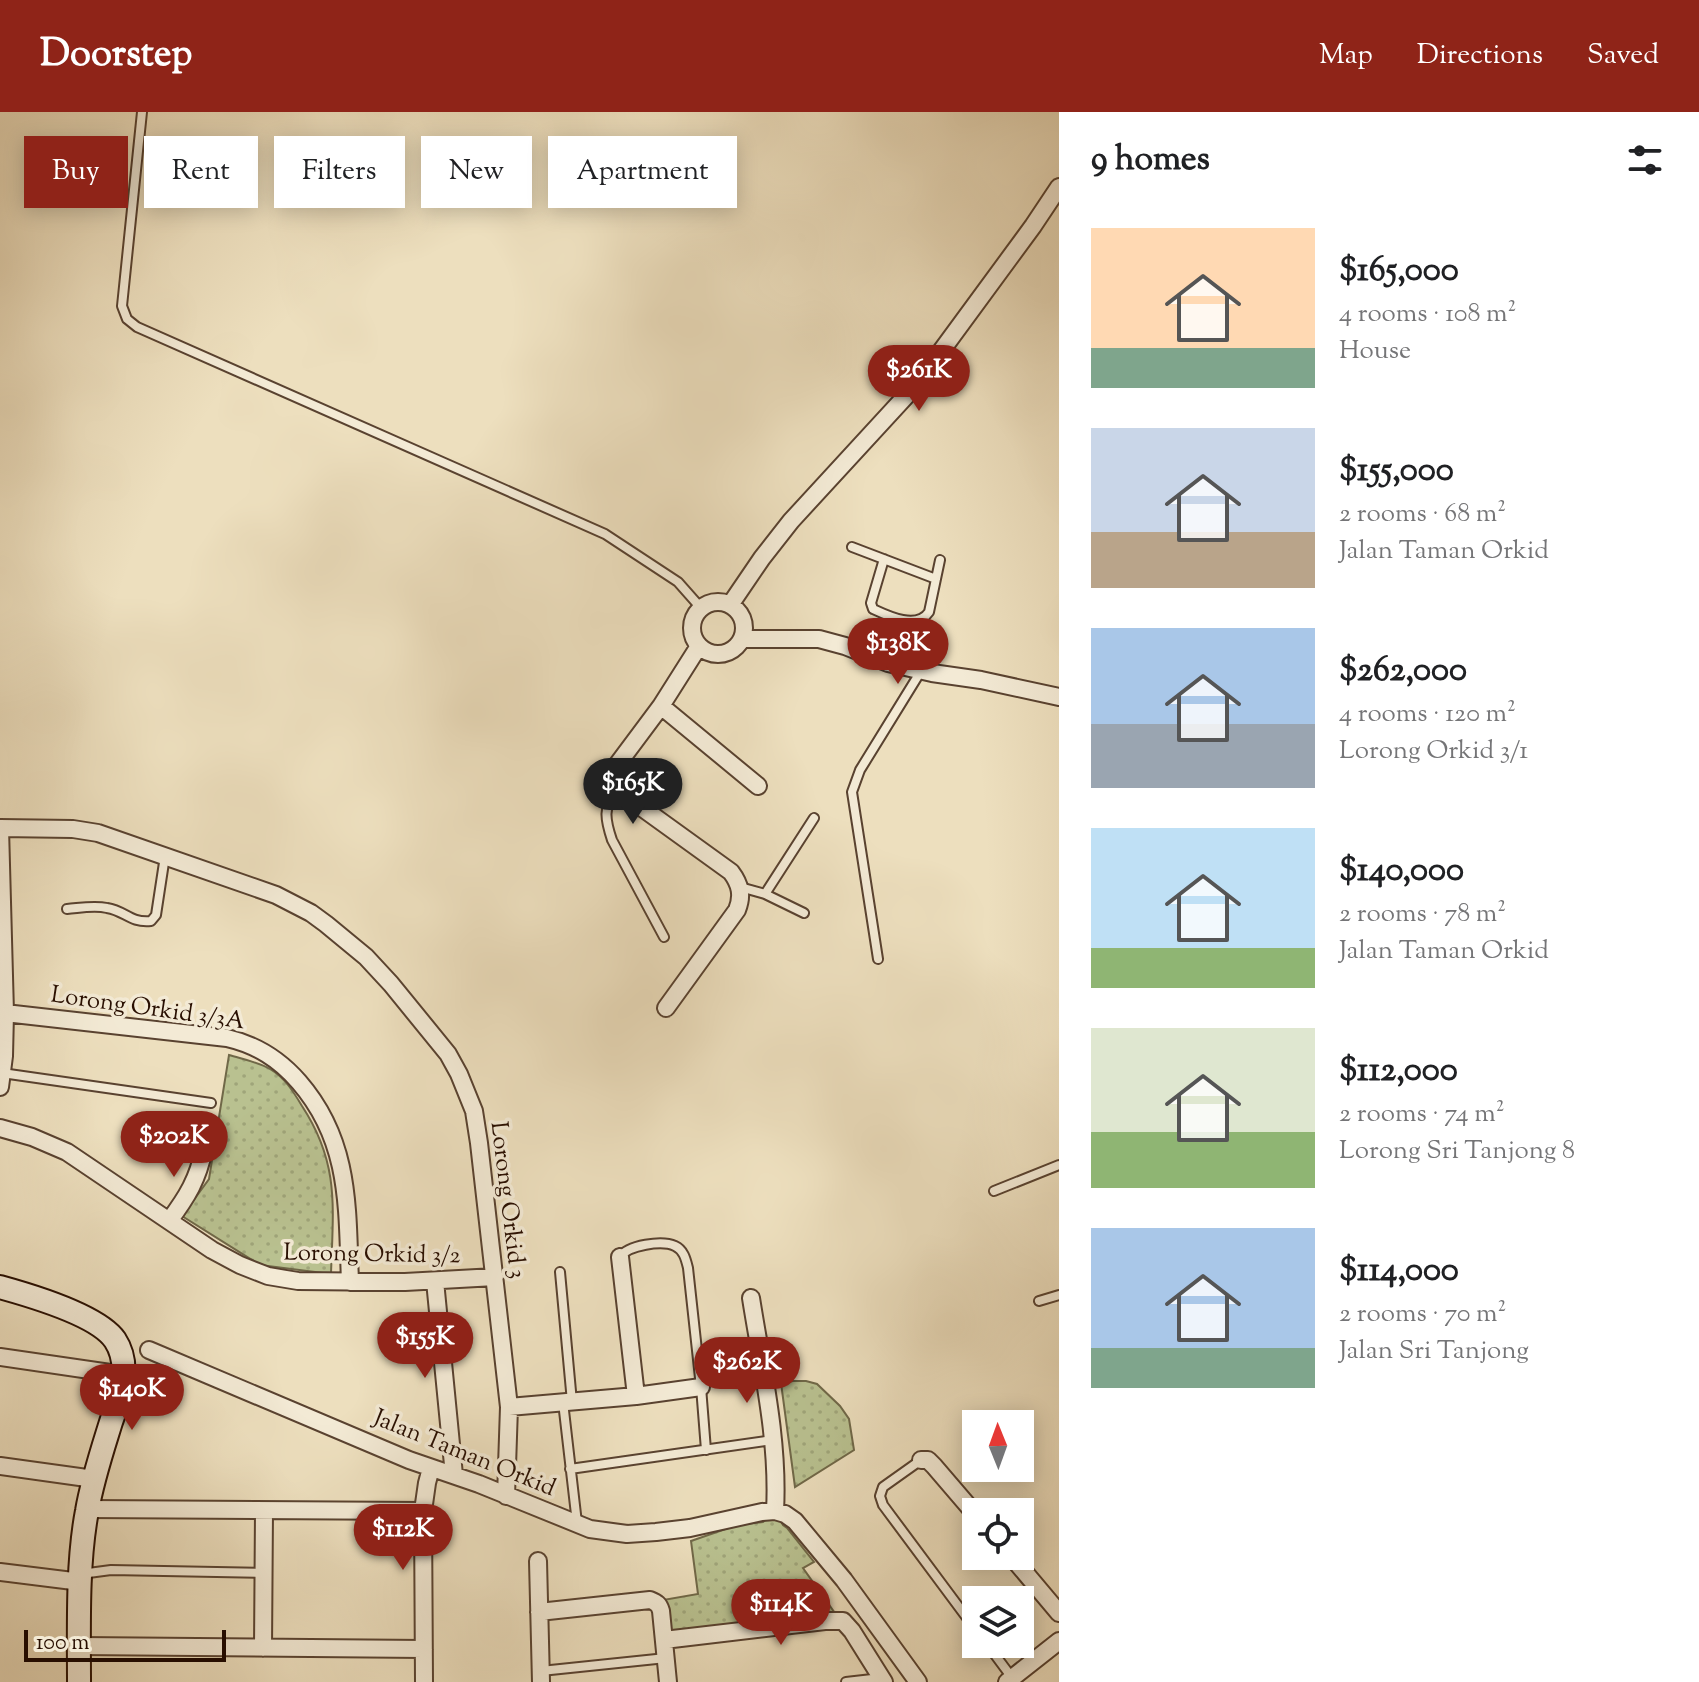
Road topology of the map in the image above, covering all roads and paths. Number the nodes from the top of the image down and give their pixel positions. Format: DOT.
graph roads {
  1 [pos="142,112"];
  2 [pos="1059,187"];
  3 [pos="852,547"];
  4 [pos="884,559"];
  5 [pos="940,560"];
  6 [pos="936,579"];
  7 [pos="730,605"];
  8 [pos="701,608"];
  9 [pos="893,619"];
  10 [pos="742,639"];
  11 [pos="699,646"];
  12 [pos="880,660"];
  13 [pos="921,671"];
  14 [pos="1059,697"];
  15 [pos="661,706"];
  16 [pos="758,786"];
  17 [pos="616,789"];
  18 [pos="814,818"];
  19 [pos="0,828"];
  20 [pos="165,856"];
  21 [pos="739,887"];
  22 [pos="1,889"];
  23 [pos="765,894"];
  24 [pos="67,909"];
  25 [pos="804,913"];
  26 [pos="664,937"];
  27 [pos="1,944"];
  28 [pos="878,959"];
  29 [pos="666,1008"];
  30 [pos="5,1013"];
  31 [pos="1,1080"];
  32 [pos="211,1103"];
  33 [pos="0,1128"];
  34 [pos="204,1149"];
  35 [pos="1059,1165"];
  36 [pos="994,1191"];
  37 [pos="169,1221"];
  38 [pos="620,1257"];
  39 [pos="560,1272"];
  40 [pos="495,1277"];
  41 [pos="435,1281"];
  42 [pos="350,1282"];
  43 [pos="0,1287"];
  44 [pos="1059,1295"];
  45 [pos="751,1298"];
  46 [pos="1039,1301"];
  47 [pos="149,1350"];
  48 [pos="0,1357"];
  49 [pos="124,1375"];
  50 [pos="701,1387"];
  51 [pos="636,1396"];
  52 [pos="567,1402"];
  53 [pos="509,1407"];
  54 [pos="773,1440"];
  55 [pos="706,1450"];
  56 [pos="921,1460"];
  57 [pos="0,1466"];
  58 [pos="431,1468"];
  59 [pos="570,1469"];
  60 [pos="454,1475"];
  61 [pos="94,1479"];
  62 [pos="506,1496"];
  63 [pos="962,1499"];
  64 [pos="87,1509"];
  65 [pos="264,1511"];
  66 [pos="423,1511"];
  67 [pos="775,1511"];
  68 [pos="577,1524"];
  69 [pos="538,1561"];
  70 [pos="1023,1570"];
  71 [pos="0,1572"];
  72 [pos="263,1573"];
  73 [pos="81,1578"];
  74 [pos="962,1611"];
  75 [pos="539,1612"];
  76 [pos="1059,1613"];
  77 [pos="664,1640"];
  78 [pos="1059,1641"];
  79 [pos="79,1646"];
  80 [pos="263,1648"];
  81 [pos="424,1649"];
  82 [pos="666,1658"];
  83 [pos="996,1658"];
  84 [pos="541,1676"];
  85 [pos="883,1680"];
  86 [pos="1012,1681"];
  87 [pos="79,1682"];
  88 [pos="424,1682"];
  89 [pos="668,1682"];
  90 [pos="846,1682"];
  91 [pos="918,1682"];
  1 -- 8 [label="lane"];
  2 -- 7 [label="street"];
  3 -- 4 [label="lane"];
  4 -- 6 [label="lane"];
  4 -- 9 [label="lane"];
  5 -- 6 [label="lane"];
  6 -- 9 [label="lane"];
  7 -- 8 [label="street"];
  7 -- 10 [label="street"];
  8 -- 11 [label="street"];
  9 -- 12 [label="lane"];
  10 -- 11 [label="street"];
  10 -- 12 [label="street"];
  11 -- 15 [label="street"];
  12 -- 13 [label="street"];
  13 -- 14 [label="street"];
  13 -- 28 [label="lane"];
  15 -- 16 [label="street"];
  15 -- 17 [label="street"];
  17 -- 21 [label="street"];
  17 -- 26 [label="lane"];
  18 -- 23 [label="lane"];
  19 -- 20 [label="street, Lorong Orkid 3"];
  19 -- 22 [label="street"];
  20 -- 24 [label="lane"];
  20 -- 40 [label="street, Lorong Orkid 3"];
  21 -- 23 [label="lane"];
  21 -- 29 [label="street"];
  22 -- 27 [label="street"];
  23 -- 25 [label="lane"];
  27 -- 30 [label="street"];
  30 -- 31 [label="street"];
  30 -- 42 [label="street, Lorong Orkid 3/3A"];
  31 -- 32 [label="lane"];
  33 -- 37 [label="street, Lorong Orkid 3/2"];
  34 -- 37 [label="street"];
  35 -- 36 [label="lane"];
  37 -- 42 [label="street, Lorong Orkid 3/2"];
  38 -- 50 [label="lane"];
  38 -- 51 [label="street"];
  39 -- 52 [label="lane"];
  40 -- 41 [label="street, Lorong Orkid 3/2"];
  40 -- 53 [label="street, Lorong Orkid 3"];
  41 -- 42 [label="street, Lorong Orkid 3/2"];
  41 -- 60 [label="street"];
  43 -- 49 [label="main road"];
  44 -- 46 [label="lane"];
  45 -- 54 [label="street"];
  47 -- 58 [label="street, Jalan Taman Orkid"];
  48 -- 49 [label="street"];
  49 -- 61 [label="main road"];
  50 -- 51 [label="street"];
  50 -- 55 [label="lane"];
  51 -- 52 [label="street"];
  52 -- 53 [label="street"];
  52 -- 59 [label="lane"];
  53 -- 62 [label="street, Lorong Orkid 3"];
  54 -- 55 [label="lane"];
  54 -- 67 [label="street"];
  55 -- 59 [label="lane"];
  56 -- 63 [label="street"];
  56 -- 74 [label="lane"];
  57 -- 61 [label="street"];
  58 -- 60 [label="street, Jalan Taman Orkid"];
  58 -- 66 [label="street"];
  59 -- 68 [label="lane"];
  60 -- 62 [label="street, Jalan Taman Orkid"];
  61 -- 64 [label="main road"];
  62 -- 68 [label="street, Jalan Taman Orkid"];
  64 -- 65 [label="street"];
  64 -- 73 [label="main road"];
  65 -- 66 [label="street"];
  65 -- 72 [label="street"];
  66 -- 81 [label="street"];
  67 -- 68 [label="street, Jalan Taman Orkid"];
  67 -- 91 [label="street"];
  69 -- 75 [label="street"];
  70 -- 76 [label="street"];
  71 -- 73 [label="street"];
  72 -- 73 [label="lane"];
  72 -- 80 [label="street"];
  73 -- 79 [label="main road"];
  75 -- 77 [label="street"];
  75 -- 84 [label="street"];
  77 -- 82 [label="street"];
  77 -- 85 [label="street"];
  78 -- 86 [label="street"];
  79 -- 80 [label="street"];
  79 -- 87 [label="main road"];
  80 -- 81 [label="street"];
  81 -- 88 [label="street"];
  82 -- 84 [label="lane"];
  82 -- 89 [label="street"];
  83 -- 86 [label="lane"];
  85 -- 90 [label="lane"];
}
